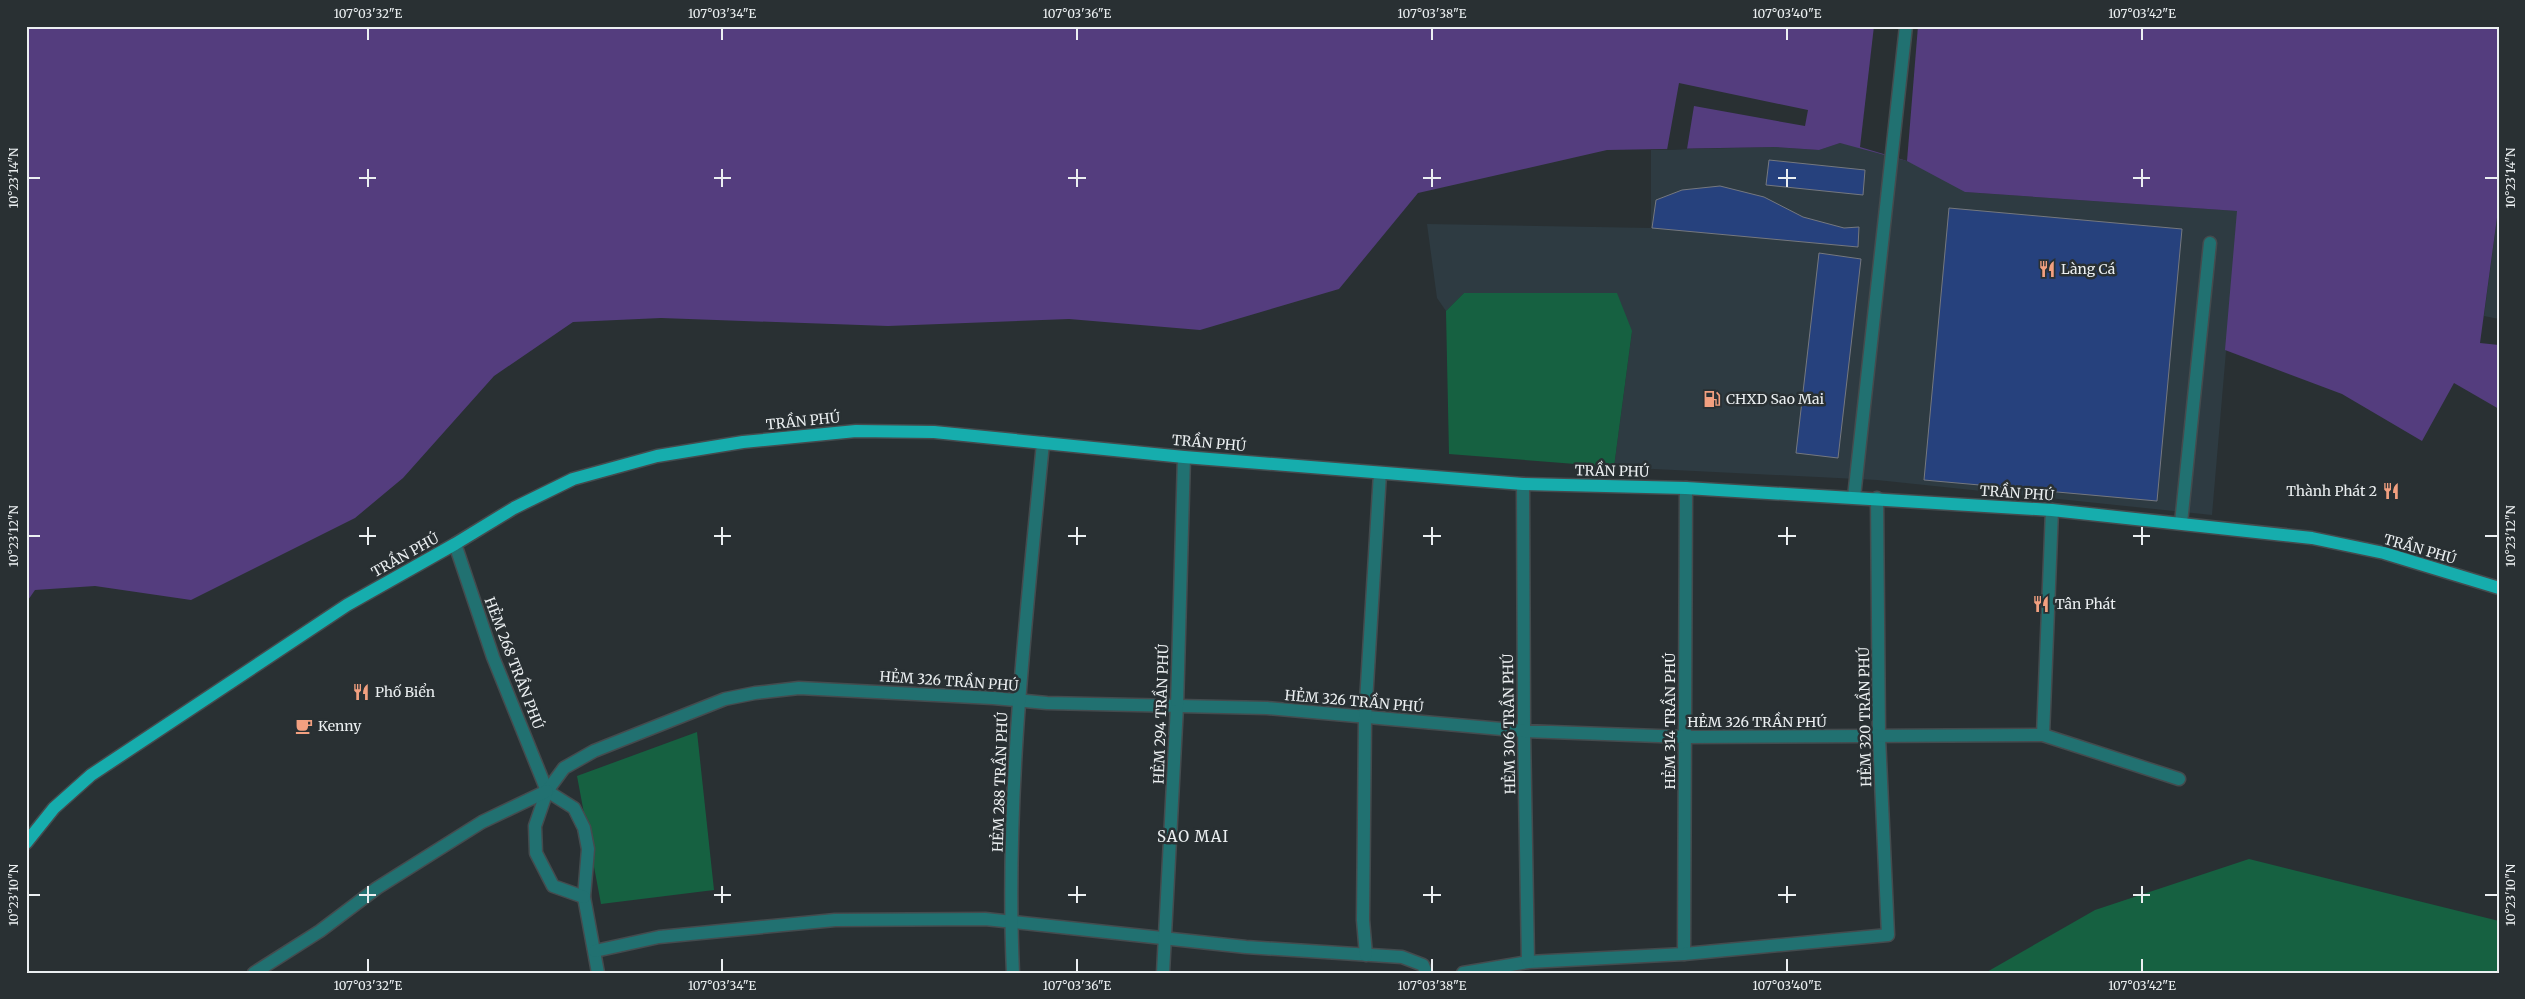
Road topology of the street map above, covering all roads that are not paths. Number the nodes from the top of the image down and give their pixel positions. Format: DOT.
graph roads {
  1 [pos="1906,26"];
  2 [pos="2210,243"];
  3 [pos="1043,443"];
  4 [pos="1184,457"];
  5 [pos="1380,473"];
  6 [pos="1523,484"];
  7 [pos="1686,488"];
  8 [pos="1854,497"];
  9 [pos="1878,498"];
  10 [pos="2052,510"];
  11 [pos="2181,523"];
  12 [pos="455,544"];
  13 [pos="2499,588"];
  14 [pos="1018,700"];
  15 [pos="1177,706"];
  16 [pos="1365,718"];
  17 [pos="1524,731"];
  18 [pos="2043,735"];
  19 [pos="1685,737"];
  20 [pos="1879,737"];
  21 [pos="2179,778"];
  22 [pos="547,791"];
  23 [pos="26,843"];
  24 [pos="584,897"];
  25 [pos="1011,921"];
  26 [pos="1166,938"];
  27 [pos="595,951"];
  28 [pos="1684,954"];
  29 [pos="1366,955"];
  30 [pos="1528,962"];
  31 [pos="254,973"];
  32 [pos="598,973"];
  33 [pos="1013,973"];
  34 [pos="1163,973"];
  35 [pos="1426,973"];
  36 [pos="1463,973"];
  1 -- 8 [label="street"];
  2 -- 11 [label="street"];
  3 -- 4 [label="main road, TRẦN PHÚ"];
  3 -- 12 [label="main road, TRẦN PHÚ"];
  3 -- 14 [label="street, HẺM 288 TRẦN PHÚ"];
  4 -- 5 [label="main road, TRẦN PHÚ"];
  4 -- 15 [label="street, HẺM 294 TRẦN PHÚ"];
  5 -- 6 [label="main road, TRẦN PHÚ"];
  5 -- 16 [label="street"];
  6 -- 7 [label="main road, TRẦN PHÚ"];
  6 -- 17 [label="street, HẺM 306 TRẦN PHÚ"];
  7 -- 8 [label="main road, TRẦN PHÚ"];
  7 -- 19 [label="street, HẺM 314 TRẦN PHÚ"];
  8 -- 9 [label="main road, TRẦN PHÚ"];
  9 -- 10 [label="main road, TRẦN PHÚ"];
  9 -- 20 [label="street, HẺM 320 TRẦN PHÚ"];
  10 -- 11 [label="main road, TRẦN PHÚ"];
  10 -- 18 [label="street"];
  11 -- 13 [label="main road, TRẦN PHÚ"];
  12 -- 22 [label="street, HẺM 268 TRẦN PHÚ"];
  12 -- 23 [label="main road, TRẦN PHÚ"];
  14 -- 15 [label="street, HẺM 326 TRẦN PHÚ"];
  14 -- 22 [label="street, HẺM 326 TRẦN PHÚ"];
  14 -- 25 [label="street, HẺM 288 TRẦN PHÚ"];
  15 -- 16 [label="street, HẺM 326 TRẦN PHÚ"];
  15 -- 26 [label="street, HẺM 294 TRẦN PHÚ"];
  16 -- 17 [label="street, HẺM 326 TRẦN PHÚ"];
  16 -- 29 [label="street"];
  17 -- 19 [label="street, HẺM 326 TRẦN PHÚ"];
  17 -- 30 [label="street, HẺM 306 TRẦN PHÚ"];
  18 -- 20 [label="street, HẺM 326 TRẦN PHÚ"];
  18 -- 21 [label="street, HẺM 326 TRẦN PHÚ"];
  19 -- 20 [label="street, HẺM 326 TRẦN PHÚ"];
  19 -- 28 [label="street, HẺM 314 TRẦN PHÚ"];
  20 -- 28 [label="street, HẺM 320 TRẦN PHÚ"];
  22 -- 24 [label="street"];
  22 -- 24 [label="street"];
  22 -- 31 [label="street"];
  24 -- 27 [label="street"];
  25 -- 26 [label="street"];
  25 -- 27 [label="street"];
  25 -- 33 [label="street, HẺM 288 TRẦN PHÚ"];
  26 -- 29 [label="street"];
  26 -- 34 [label="street, HẺM 294 TRẦN PHÚ"];
  27 -- 32 [label="street"];
  28 -- 30 [label="street"];
  29 -- 35 [label="street"];
  30 -- 36 [label="street"];
}
